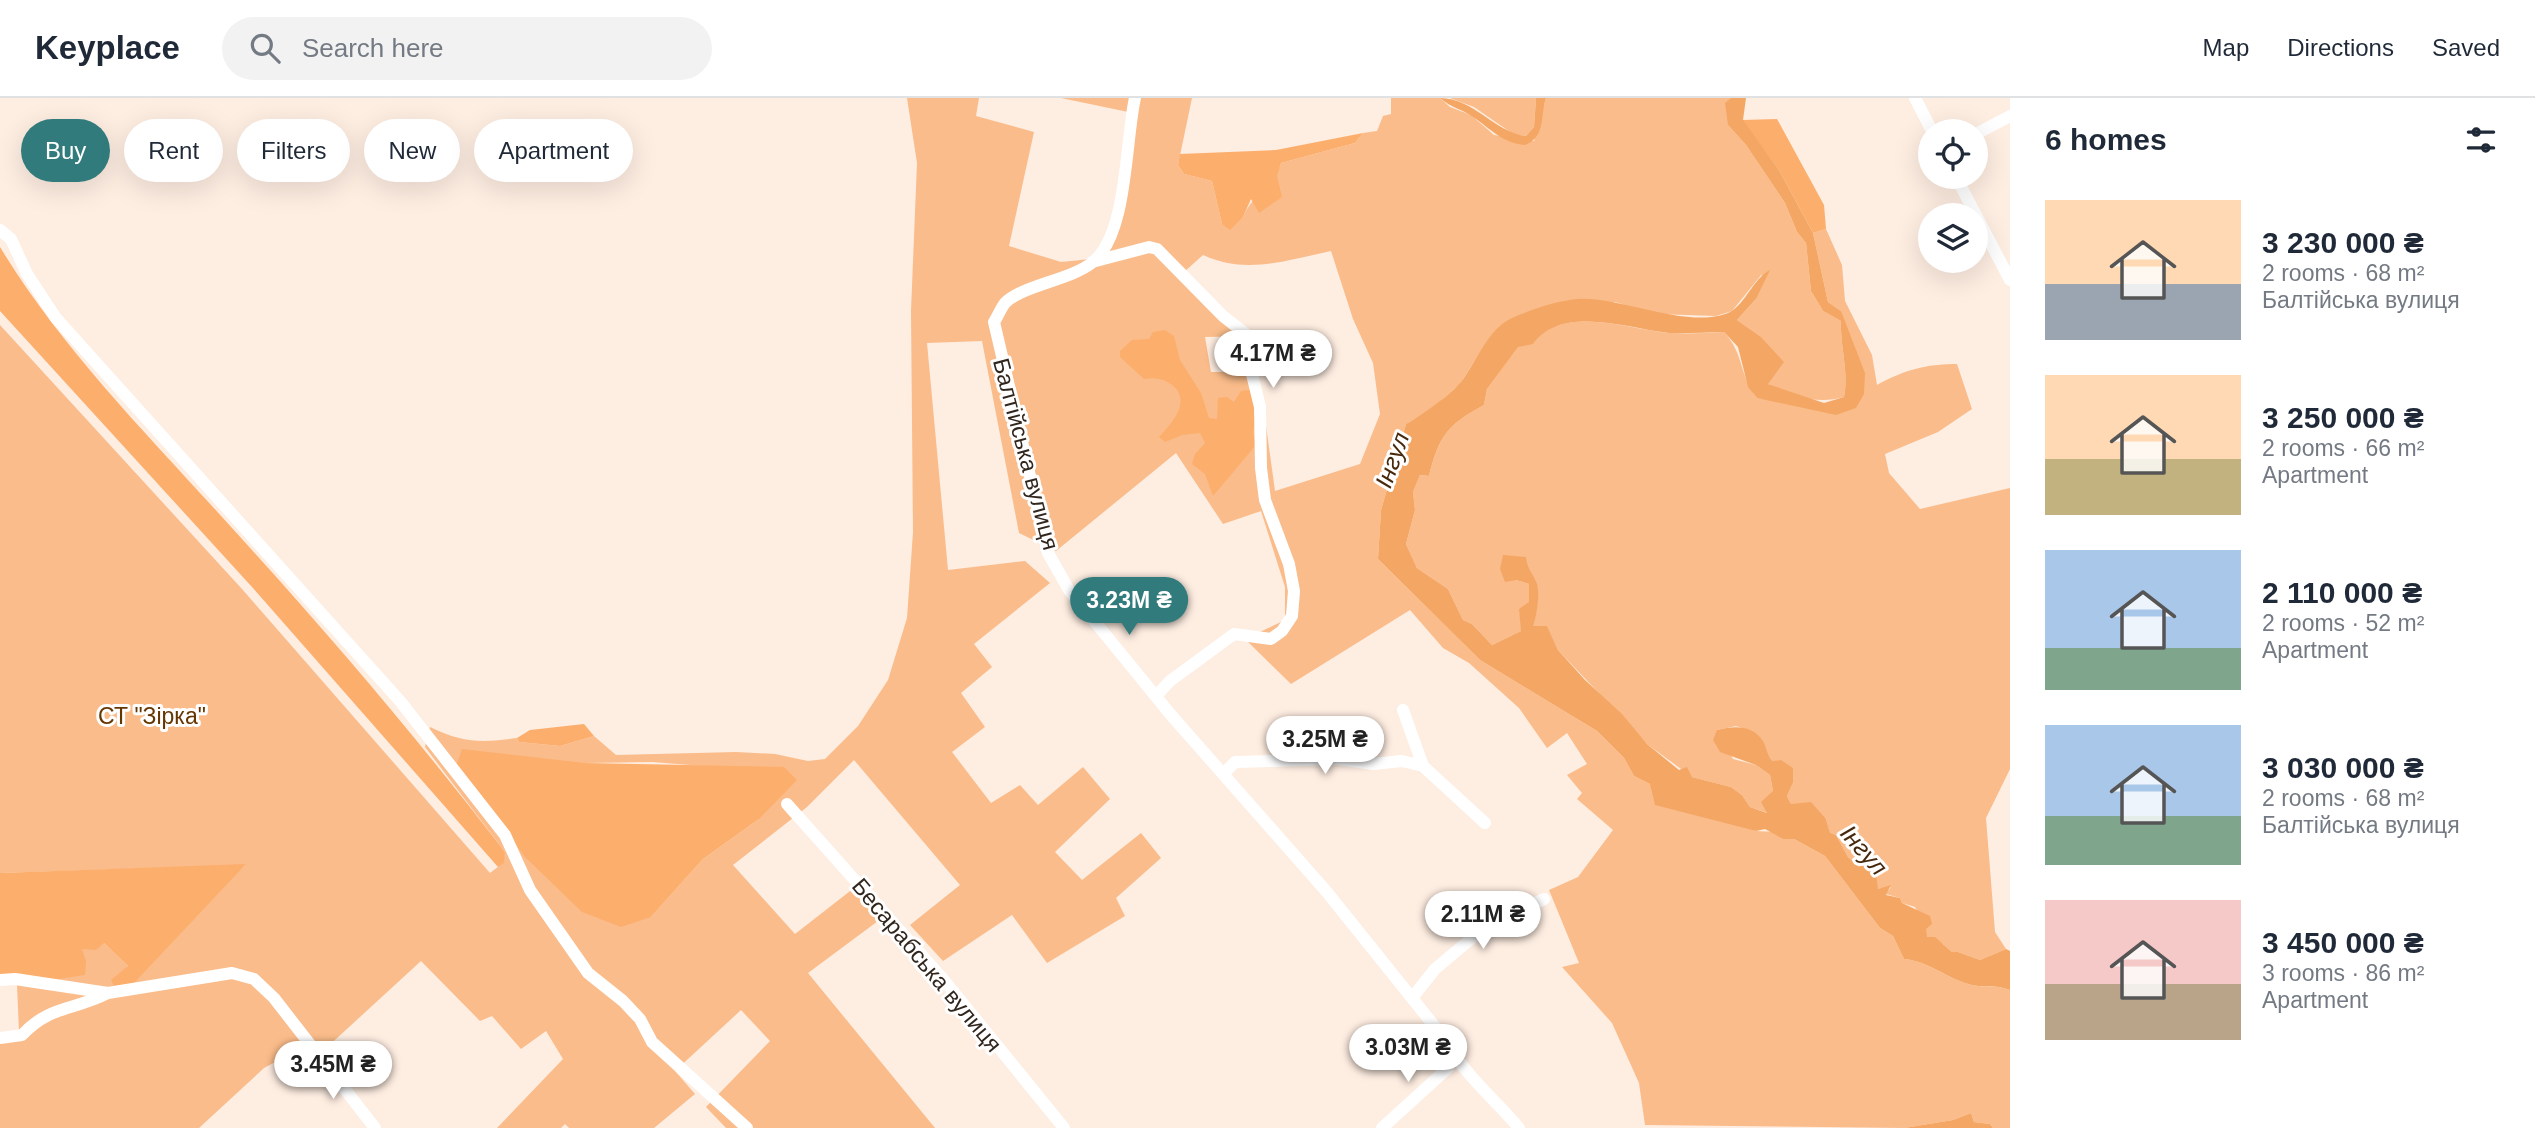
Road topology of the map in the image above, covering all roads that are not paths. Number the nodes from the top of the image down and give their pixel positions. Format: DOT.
graph roads {
  1 [pos="1135,98"];
  2 [pos="1915,98"];
  3 [pos="2010,116"];
  4 [pos="1926,119"];
  5 [pos="1988,128"];
  6 [pos="1962,189"];
  7 [pos="0,230"];
  8 [pos="1092,262"];
  9 [pos="2010,280"];
  10 [pos="1156,696"];
  11 [pos="1403,710"];
  12 [pos="1423,766"];
  13 [pos="1223,774"];
  14 [pos="788,804"];
  15 [pos="1485,823"];
  16 [pos="1544,899"];
  17 [pos="0,980"];
  18 [pos="108,993"];
  19 [pos="1412,998"];
  20 [pos="0,1038"];
  21 [pos="1448,1043"];
  22 [pos="375,1128"];
  23 [pos="747,1128"];
  24 [pos="1063,1128"];
  25 [pos="1382,1128"];
  26 [pos="1520,1128"];
  1 -- 8 [label="street"];
  2 -- 4 [label="street"];
  3 -- 5 [label="street"];
  6 -- 9 [label="street"];
  7 -- 23 [label="street"];
  8 -- 10 [label="street, Балтійська вулиця"];
  8 -- 10 [label="street"];
  10 -- 13 [label="street, Балтійська вулиця"];
  11 -- 12 [label="street"];
  12 -- 13 [label="street"];
  12 -- 15 [label="street"];
  13 -- 19 [label="street, Балтійська вулиця"];
  14 -- 24 [label="street, Бесарабська вулиця"];
  16 -- 19 [label="street"];
  17 -- 18 [label="street"];
  18 -- 20 [label="street"];
  18 -- 22 [label="street"];
  19 -- 21 [label="street, Балтійська вулиця"];
  21 -- 25 [label="street"];
  21 -- 26 [label="street, Балтійська вулиця"];
}
